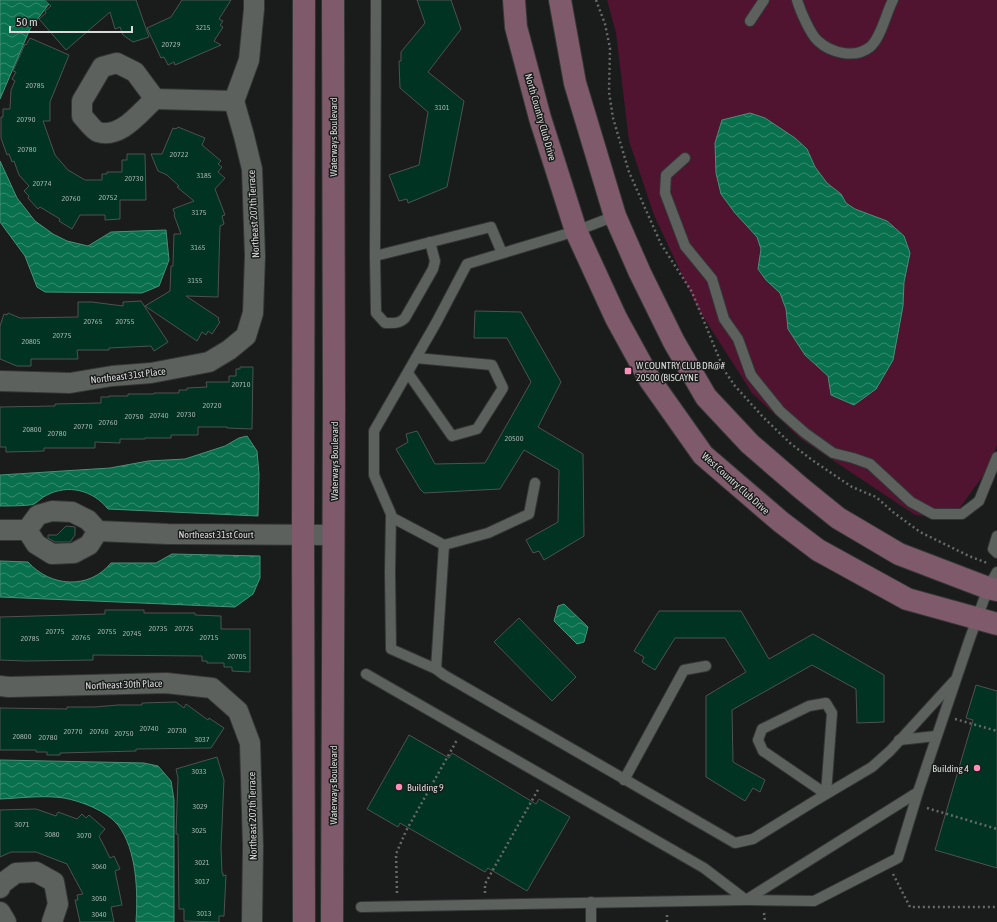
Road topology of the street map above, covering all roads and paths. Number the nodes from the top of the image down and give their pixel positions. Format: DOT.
graph roads {
  1 [pos="254,0"];
  2 [pos="304,0"];
  3 [pos="333,0"];
  4 [pos="376,0"];
  5 [pos="514,0"];
  6 [pos="560,0"];
  7 [pos="764,0"];
  8 [pos="797,0"];
  9 [pos="893,0"];
  10 [pos="750,21"];
  11 [pos="155,99"];
  12 [pos="234,101"];
  13 [pos="685,158"];
  14 [pos="615,216"];
  15 [pos="576,231"];
  16 [pos="430,242"];
  17 [pos="502,253"];
  18 [pos="375,256"];
  19 [pos="246,336"];
  20 [pos="416,358"];
  21 [pos="408,372"];
  22 [pos="0,381"];
  23 [pos="997,457"];
  24 [pos="535,483"];
  25 [pos="391,517"];
  26 [pos="0,530"];
  27 [pos="27,530"];
  28 [pos="98,531"];
  29 [pos="303,535"];
  30 [pos="334,535"];
  31 [pos="997,536"];
  32 [pos="444,545"];
  33 [pos="997,553"];
  34 [pos="994,584"];
  35 [pos="987,621"];
  36 [pos="706,666"];
  37 [pos="436,669"];
  38 [pos="366,674"];
  39 [pos="954,681"];
  40 [pos="0,686"];
  41 [pos="238,711"];
  42 [pos="943,715"];
  43 [pos="463,730"];
  44 [pos="997,731"];
  45 [pos="936,736"];
  46 [pos="899,740"];
  47 [pos="545,777"];
  48 [pos="624,780"];
  49 [pos="918,792"];
  50 [pos="826,794"];
  51 [pos="914,804"];
  52 [pos="997,829"];
  53 [pos="887,864"];
  54 [pos="0,888"];
  55 [pos="746,900"];
  56 [pos="591,902"];
  57 [pos="485,904"];
  58 [pos="397,906"];
  59 [pos="361,907"];
  60 [pos="997,907"];
  61 [pos="0,912"];
  62 [pos="6,922"];
  63 [pos="52,922"];
  64 [pos="252,922"];
  65 [pos="304,922"];
  66 [pos="332,922"];
  67 [pos="591,922"];
  1 -- 12 [label="street"];
  2 -- 29 [label="street"];
  3 -- 30 [label="street, Waterways Boulevard"];
  4 -- 18 [label="lane"];
  5 -- 15 [label="street, North Country Club Drive"];
  6 -- 14 [label="street"];
  7 -- 10 [label="lane"];
  8 -- 9 [label="lane"];
  11 -- 12 [label="street"];
  12 -- 19 [label="street, Northeast 207th Terrace"];
  13 -- 23 [label="lane"];
  14 -- 15 [label="lane"];
  14 -- 34 [label="street"];
  15 -- 17 [label="lane"];
  15 -- 35 [label="street, West Country Club Drive"];
  16 -- 17 [label="lane"];
  16 -- 18 [label="lane"];
  16 -- 18 [label="lane"];
  17 -- 20 [label="lane"];
  19 -- 22 [label="street, Northeast 31st Place"];
  20 -- 21 [label="lane"];
  20 -- 21 [label="lane"];
  21 -- 25 [label="lane"];
  24 -- 32 [label="lane"];
  25 -- 32 [label="lane"];
  25 -- 37 [label="lane"];
  26 -- 27 [label="street"];
  27 -- 28 [label="street"];
  27 -- 28 [label="street"];
  28 -- 29 [label="street, Northeast 31st Court"];
  29 -- 30 [label="street, Northeast 31st Court"];
  29 -- 65 [label="street"];
  30 -- 66 [label="street, Waterways Boulevard"];
  31 -- 33 [label="lane"];
  32 -- 37 [label="lane"];
  34 -- 35 [label="lane"];
  35 -- 39 [label="lane"];
  36 -- 48 [label="lane"];
  37 -- 48 [label="lane"];
  38 -- 43 [label="lane"];
  39 -- 42 [label="lane"];
  39 -- 46 [label="lane"];
  40 -- 41 [label="street, Northeast 30th Place"];
  41 -- 64 [label="street, Northeast 207th Terrace"];
  42 -- 44 [label="path"];
  42 -- 45 [label="lane"];
  43 -- 47 [label="lane"];
  43 -- 58 [label="path"];
  45 -- 46 [label="lane"];
  45 -- 49 [label="lane"];
  46 -- 50 [label="lane"];
  47 -- 55 [label="lane"];
  47 -- 57 [label="path"];
  48 -- 50 [label="lane"];
  49 -- 51 [label="lane"];
  49 -- 55 [label="lane"];
  50 -- 50 [label="lane"];
  51 -- 52 [label="path"];
  51 -- 53 [label="lane"];
  53 -- 55 [label="lane"];
  53 -- 60 [label="path"];
  54 -- 63 [label="street"];
  55 -- 56 [label="lane"];
  56 -- 57 [label="lane"];
  56 -- 67 [label="lane"];
  57 -- 58 [label="lane"];
  58 -- 59 [label="lane"];
  61 -- 62 [label="street"];
}
